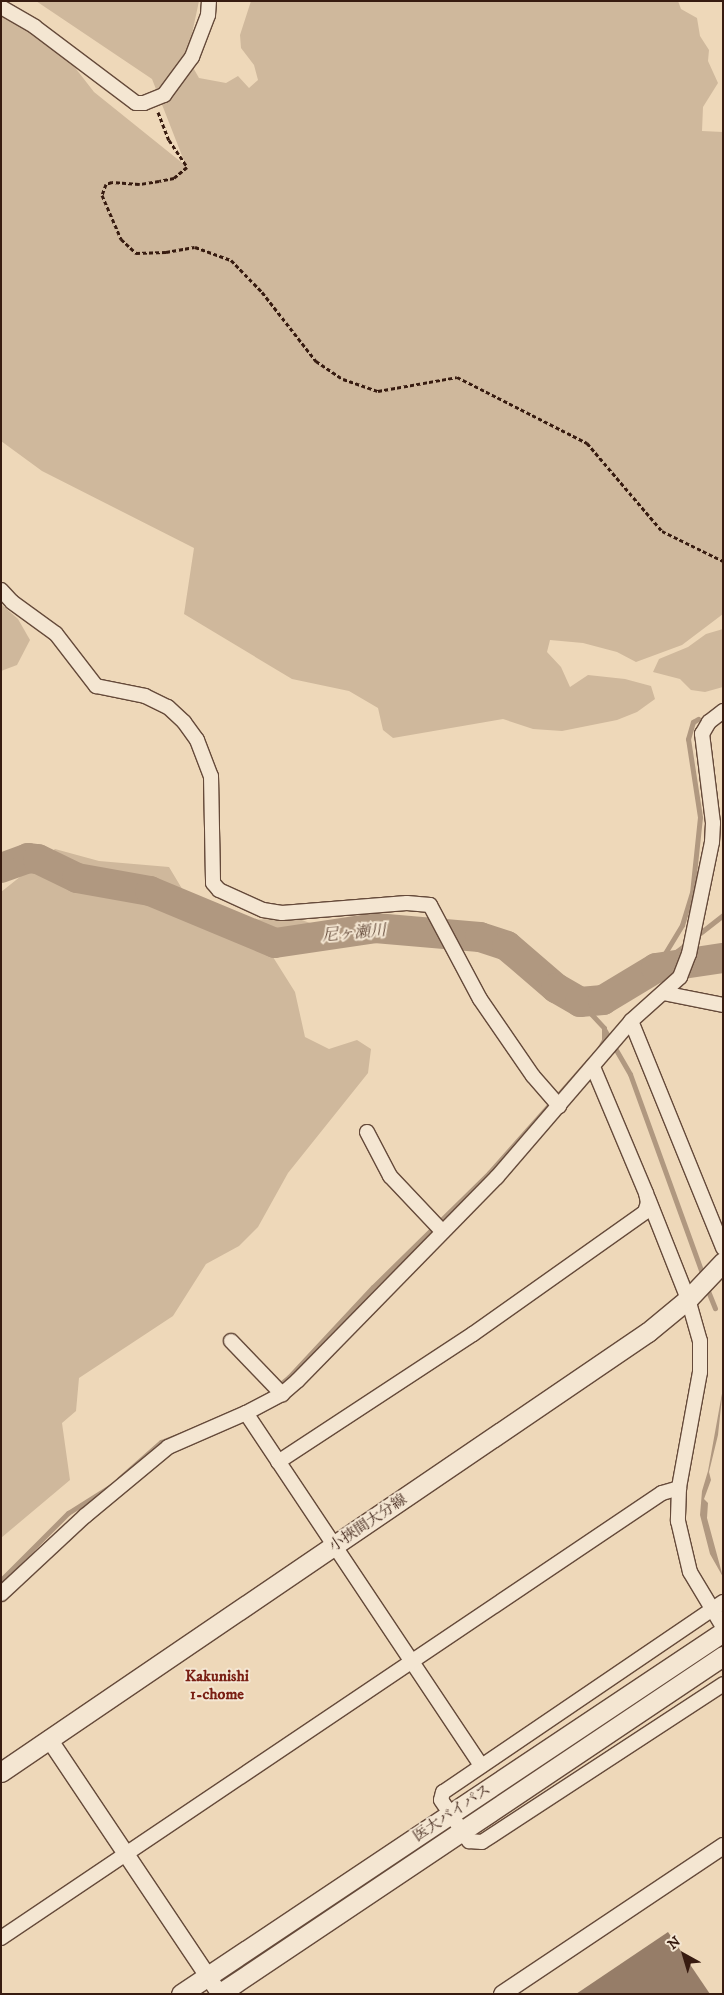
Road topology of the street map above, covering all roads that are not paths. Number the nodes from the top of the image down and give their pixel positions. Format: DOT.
graph roads {
  1 [pos="209,1"];
  2 [pos="1,7"];
  3 [pos="1,590"];
  4 [pos="723,710"];
  5 [pos="664,993"];
  6 [pos="723,1005"];
  7 [pos="631,1021"];
  8 [pos="593,1067"];
  9 [pos="559,1106"];
  10 [pos="367,1132"];
  11 [pos="648,1198"];
  12 [pos="442,1231"];
  13 [pos="723,1248"];
  14 [pos="723,1262"];
  15 [pos="699,1288"];
  16 [pos="231,1341"];
  17 [pos="282,1394"];
  18 [pos="246,1413"];
  19 [pos="278,1462"];
  20 [pos="679,1488"];
  21 [pos="335,1546"];
  22 [pos="1,1594"];
  23 [pos="717,1606"];
  24 [pos="723,1627"];
  25 [pos="723,1632"];
  26 [pos="723,1656"];
  27 [pos="413,1662"];
  28 [pos="723,1684"];
  29 [pos="49,1740"];
  30 [pos="481,1766"];
  31 [pos="1,1772"];
  32 [pos="450,1814"];
  33 [pos="462,1831"];
  34 [pos="723,1846"];
  35 [pos="125,1853"];
  36 [pos="1,1938"];
  37 [pos="208,1976"];
  38 [pos="181,1994"];
  39 [pos="220,1994"];
  40 [pos="502,1994"];
  1 -- 2 [label="street"];
  3 -- 9 [label="street"];
  4 -- 5 [label="street"];
  5 -- 6 [label="street"];
  5 -- 7 [label="street"];
  7 -- 8 [label="street"];
  7 -- 13 [label="street"];
  8 -- 9 [label="street"];
  8 -- 11 [label="street"];
  9 -- 12 [label="street"];
  10 -- 12 [label="street"];
  11 -- 15 [label="street"];
  11 -- 19 [label="street"];
  12 -- 17 [label="street"];
  14 -- 15 [label="main road, 小挾間大分線"];
  15 -- 20 [label="street"];
  15 -- 21 [label="main road, 小挾間大分線"];
  16 -- 17 [label="street"];
  17 -- 18 [label="street"];
  18 -- 19 [label="street"];
  18 -- 22 [label="street"];
  19 -- 21 [label="street"];
  20 -- 23 [label="street"];
  20 -- 27 [label="street"];
  21 -- 27 [label="street"];
  21 -- 29 [label="main road, 小挾間大分線"];
  23 -- 24 [label="street"];
  23 -- 30 [label="street"];
  25 -- 32 [label="main road, 医大バイパス"];
  26 -- 33 [label="main road, 医大バイパス"];
  27 -- 30 [label="street"];
  27 -- 35 [label="street"];
  28 -- 33 [label="street"];
  29 -- 31 [label="main road, 小挾間大分線"];
  29 -- 35 [label="street"];
  30 -- 32 [label="street"];
  32 -- 33 [label="street"];
  32 -- 37 [label="main road, 医大バイパス"];
  33 -- 39 [label="main road, 医大バイパス"];
  34 -- 40 [label="street"];
  35 -- 36 [label="street"];
  35 -- 37 [label="street"];
  37 -- 38 [label="main road, 医大バイパス"];
  37 -- 39 [label="street"];
}
